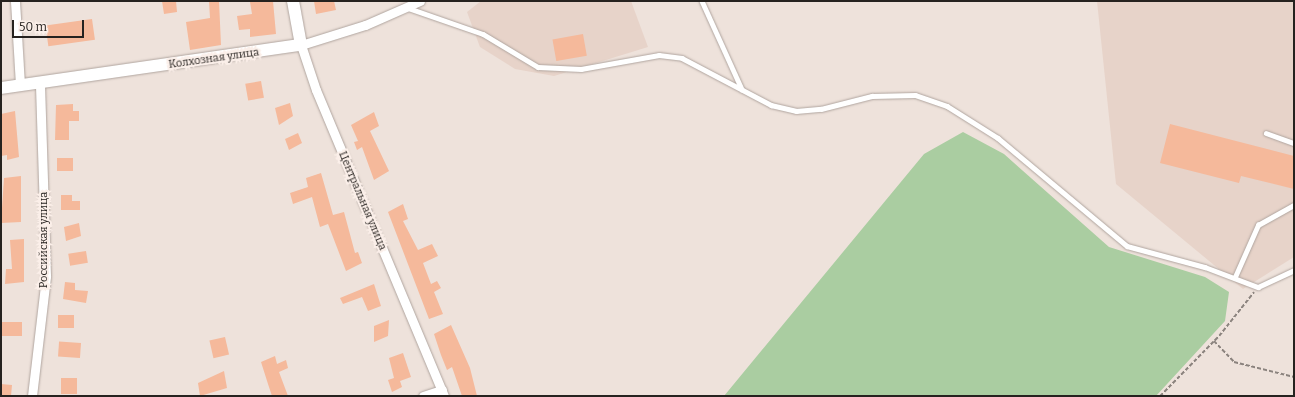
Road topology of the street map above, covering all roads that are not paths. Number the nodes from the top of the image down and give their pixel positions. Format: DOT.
graph roads {
  1 [pos="15,1"];
  2 [pos="293,1"];
  3 [pos="420,1"];
  4 [pos="702,1"];
  5 [pos="406,7"];
  6 [pos="301,45"];
  7 [pos="40,83"];
  8 [pos="20,85"];
  9 [pos="1,88"];
  10 [pos="742,89"];
  11 [pos="1266,132"];
  12 [pos="1294,143"];
  13 [pos="1294,205"];
  14 [pos="1294,270"];
  15 [pos="1235,277"];
  16 [pos="443,393"];
  17 [pos="32,396"];
  18 [pos="423,396"];
  1 -- 8 [label="street"];
  2 -- 6 [label="street, Центральная улица"];
  3 -- 5 [label="street, Колхозная улица"];
  4 -- 10 [label="lane"];
  5 -- 6 [label="street, Колхозная улица"];
  5 -- 10 [label="lane"];
  6 -- 7 [label="street, Колхозная улица"];
  6 -- 16 [label="street, Центральная улица"];
  7 -- 8 [label="street, Колхозная улица"];
  7 -- 17 [label="street, Российская улица"];
  8 -- 9 [label="street, Колхозная улица"];
  10 -- 15 [label="lane"];
  11 -- 12 [label="lane"];
  13 -- 15 [label="lane"];
  14 -- 15 [label="lane"];
  16 -- 18 [label="street"];
}
